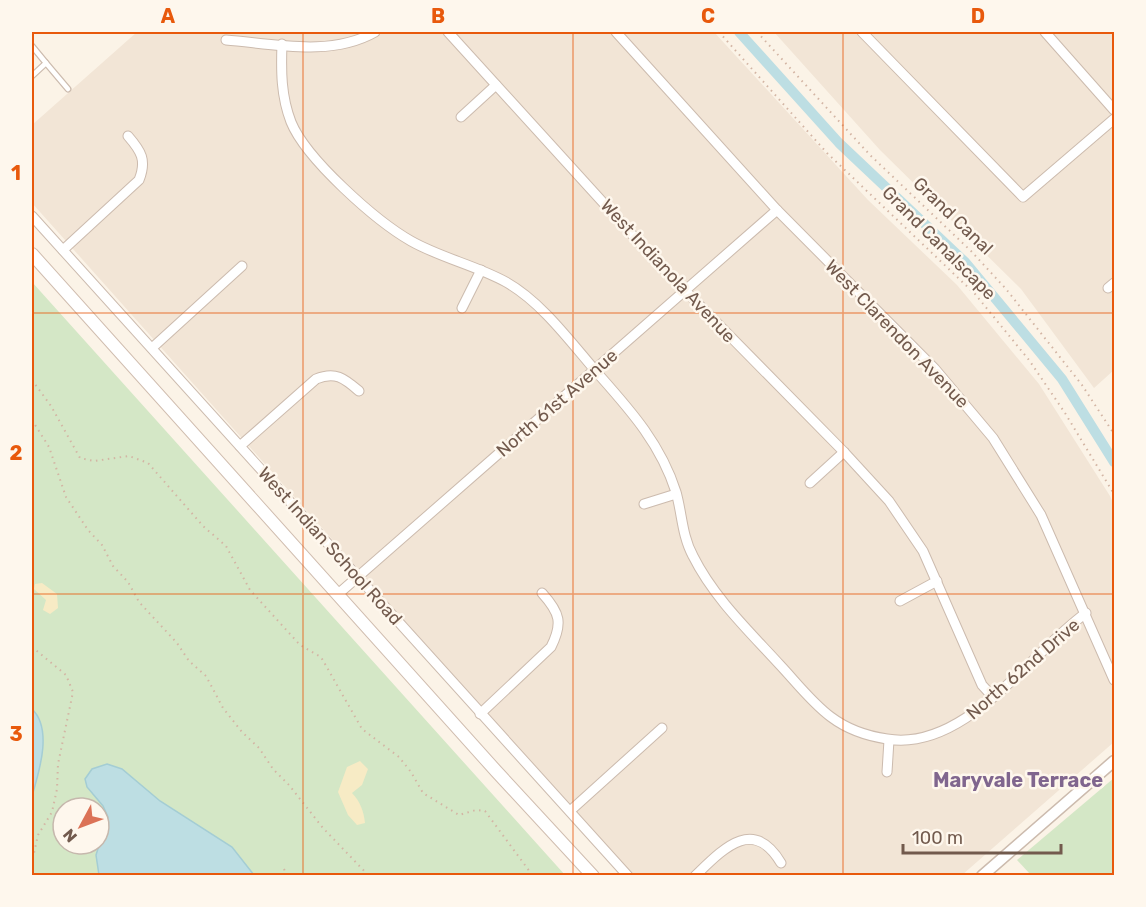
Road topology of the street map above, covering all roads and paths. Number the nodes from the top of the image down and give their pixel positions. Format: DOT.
graph roads {
  1 [pos="375,32"];
  2 [pos="448,32"];
  3 [pos="616,32"];
  4 [pos="718,32"];
  5 [pos="757,32"];
  6 [pos="862,32"];
  7 [pos="1045,32"];
  8 [pos="226,40"];
  9 [pos="282,44"];
  10 [pos="32,46"];
  11 [pos="46,63"];
  12 [pos="32,76"];
  13 [pos="496,85"];
  14 [pos="68,89"];
  15 [pos="1114,110"];
  16 [pos="461,117"];
  17 [pos="1114,119"];
  18 [pos="128,136"];
  19 [pos="777,210"];
  20 [pos="32,216"];
  21 [pos="63,250"];
  22 [pos="32,254"];
  23 [pos="242,266"];
  24 [pos="481,270"];
  25 [pos="685,291"];
  26 [pos="462,308"];
  27 [pos="152,348"];
  28 [pos="595,370"];
  29 [pos="32,380"];
  30 [pos="360,391"];
  31 [pos="32,420"];
  32 [pos="1114,434"];
  33 [pos="240,446"];
  34 [pos="844,452"];
  35 [pos="810,483"];
  36 [pos="676,494"];
  37 [pos="1114,494"];
  38 [pos="644,504"];
  39 [pos="358,577"];
  40 [pos="937,581"];
  41 [pos="542,593"];
  42 [pos="337,595"];
  43 [pos="900,601"];
  44 [pos="1086,614"];
  45 [pos="32,647"];
  46 [pos="1114,680"];
  47 [pos="992,696"];
  48 [pos="480,714"];
  49 [pos="662,728"];
  50 [pos="889,740"];
  51 [pos="1114,761"];
  52 [pos="887,772"];
  53 [pos="570,811"];
  54 [pos="32,862"];
  55 [pos="781,862"];
  56 [pos="284,869"];
  57 [pos="287,876"];
  58 [pos="369,876"];
  59 [pos="533,876"];
  60 [pos="593,876"];
  61 [pos="628,876"];
  62 [pos="695,876"];
  63 [pos="982,876"];
  1 -- 9 [label="street"];
  2 -- 13 [label="street, West Indianola Avenue"];
  3 -- 19 [label="street, West Clarendon Avenue"];
  4 -- 37 [label="path, Grand Canalscape"];
  5 -- 32 [label="path, Grand Canal"];
  6 -- 17 [label="street"];
  7 -- 15 [label="street"];
  8 -- 9 [label="street"];
  9 -- 24 [label="street"];
  10 -- 11 [label="lane"];
  11 -- 12 [label="lane"];
  11 -- 14 [label="lane"];
  13 -- 16 [label="street"];
  13 -- 25 [label="street, West Indianola Avenue"];
  18 -- 21 [label="street"];
  19 -- 25 [label="street, North 61st Avenue"];
  19 -- 44 [label="street, West Clarendon Avenue"];
  20 -- 21 [label="street, West Indian School Road"];
  21 -- 27 [label="street, West Indian School Road"];
  22 -- 42 [label="main road, West Indian School Road"];
  23 -- 27 [label="street"];
  24 -- 26 [label="street"];
  24 -- 28 [label="street"];
  25 -- 28 [label="street, North 61st Avenue"];
  25 -- 34 [label="street, West Indianola Avenue"];
  27 -- 33 [label="street, West Indian School Road"];
  28 -- 36 [label="street"];
  28 -- 39 [label="street, North 61st Avenue"];
  29 -- 59 [label="path"];
  30 -- 33 [label="street"];
  31 -- 58 [label="path"];
  33 -- 39 [label="street, West Indian School Road"];
  34 -- 35 [label="street"];
  34 -- 40 [label="street, West Indianola Avenue"];
  36 -- 38 [label="street"];
  36 -- 50 [label="street"];
  39 -- 42 [label="street, North 61st Avenue"];
  39 -- 48 [label="street, West Indian School Road"];
  40 -- 43 [label="street"];
  40 -- 47 [label="street, West Indianola Avenue"];
  41 -- 48 [label="street"];
  42 -- 60 [label="main road, West Indian School Road"];
  44 -- 46 [label="street, West Clarendon Avenue"];
  44 -- 47 [label="street, North 62nd Drive"];
  45 -- 54 [label="path"];
  47 -- 50 [label="street, North 62nd Drive"];
  48 -- 53 [label="street, West Indian School Road"];
  49 -- 53 [label="street"];
  50 -- 52 [label="street"];
  51 -- 63 [label="street"];
  53 -- 61 [label="street, West Indian School Road"];
  55 -- 62 [label="street"];
  56 -- 57 [label="path"];
}
